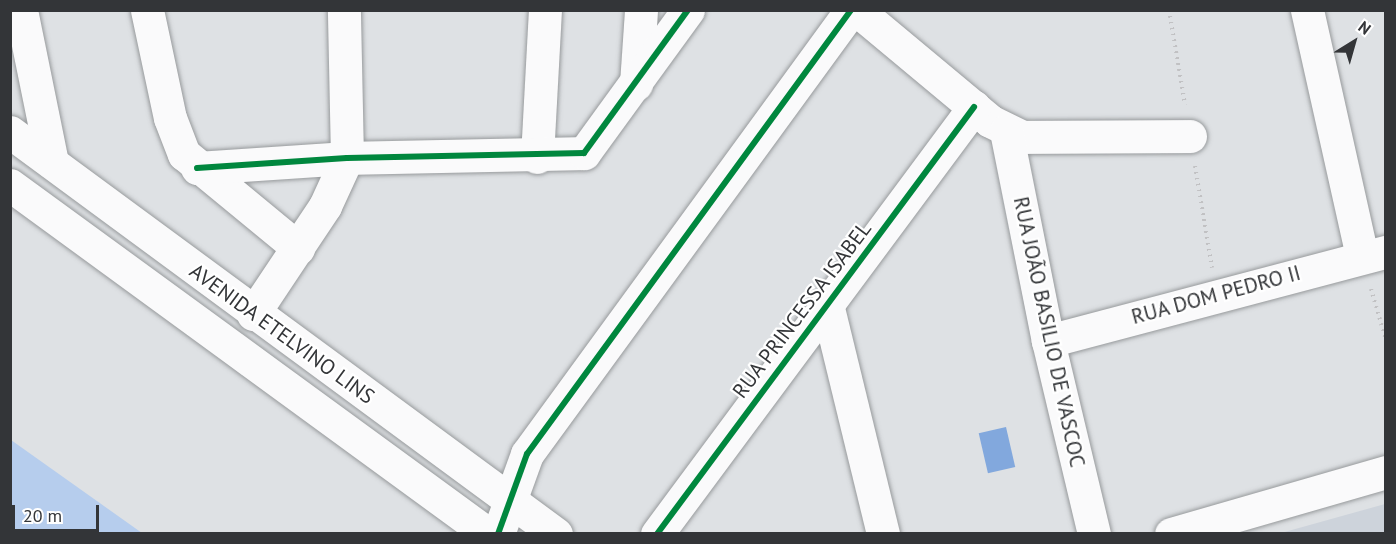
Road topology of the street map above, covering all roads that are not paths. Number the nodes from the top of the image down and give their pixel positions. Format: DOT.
graph roads {
  1 [pos="21,10"];
  2 [pos="147,10"];
  3 [pos="344,10"];
  4 [pos="545,10"];
  5 [pos="641,10"];
  6 [pos="688,10"];
  7 [pos="851,10"];
  8 [pos="857,10"];
  9 [pos="1307,10"];
  10 [pos="636,84"];
  11 [pos="974,106"];
  12 [pos="1006,131"];
  13 [pos="10,132"];
  14 [pos="1190,136"];
  15 [pos="537,157"];
  16 [pos="347,158"];
  17 [pos="52,162"];
  18 [pos="197,168"];
  19 [pos="10,185"];
  20 [pos="298,248"];
  21 [pos="1374,254"];
  22 [pos="827,304"];
  23 [pos="253,314"];
  24 [pos="1048,341"];
  25 [pos="320,363"];
  26 [pos="297,394"];
  27 [pos="1386,472"];
  28 [pos="507,498"];
  29 [pos="554,533"];
  30 [pos="488,534"];
  31 [pos="498,534"];
  32 [pos="657,534"];
  33 [pos="883,534"];
  34 [pos="1094,534"];
  35 [pos="1171,534"];
  1 -- 17 [label="street"];
  2 -- 18 [label="street"];
  3 -- 16 [label="street"];
  4 -- 15 [label="street"];
  5 -- 10 [label="street"];
  6 -- 10 [label="street"];
  7 -- 28 [label="street"];
  8 -- 11 [label="street"];
  9 -- 21 [label="street"];
  10 -- 15 [label="street"];
  11 -- 12 [label="street"];
  11 -- 22 [label="street, RUA PRINCESSA ISABEL"];
  12 -- 14 [label="street"];
  12 -- 24 [label="street, RUA JOÃO BASILIO DE VASCOC"];
  13 -- 17 [label="street, AVENIDA ETELVINO LINS"];
  15 -- 16 [label="street"];
  16 -- 18 [label="street"];
  16 -- 20 [label="street"];
  17 -- 23 [label="street, AVENIDA ETELVINO LINS"];
  18 -- 20 [label="street"];
  19 -- 26 [label="street, AVENIDA ETELVINO LINS"];
  20 -- 23 [label="street"];
  21 -- 24 [label="street, RUA DOM PEDRO II"];
  22 -- 32 [label="street, RUA PRINCESSA ISABEL"];
  22 -- 33 [label="street"];
  23 -- 25 [label="street, AVENIDA ETELVINO LINS"];
  24 -- 34 [label="street, RUA JOÃO BASILIO DE VASCOC"];
  25 -- 26 [label="street"];
  25 -- 28 [label="street, AVENIDA ETELVINO LINS"];
  26 -- 30 [label="street, AVENIDA ETELVINO LINS"];
  27 -- 35 [label="street"];
  28 -- 29 [label="street, AVENIDA ETELVINO LINS"];
  28 -- 31 [label="street"];
}
